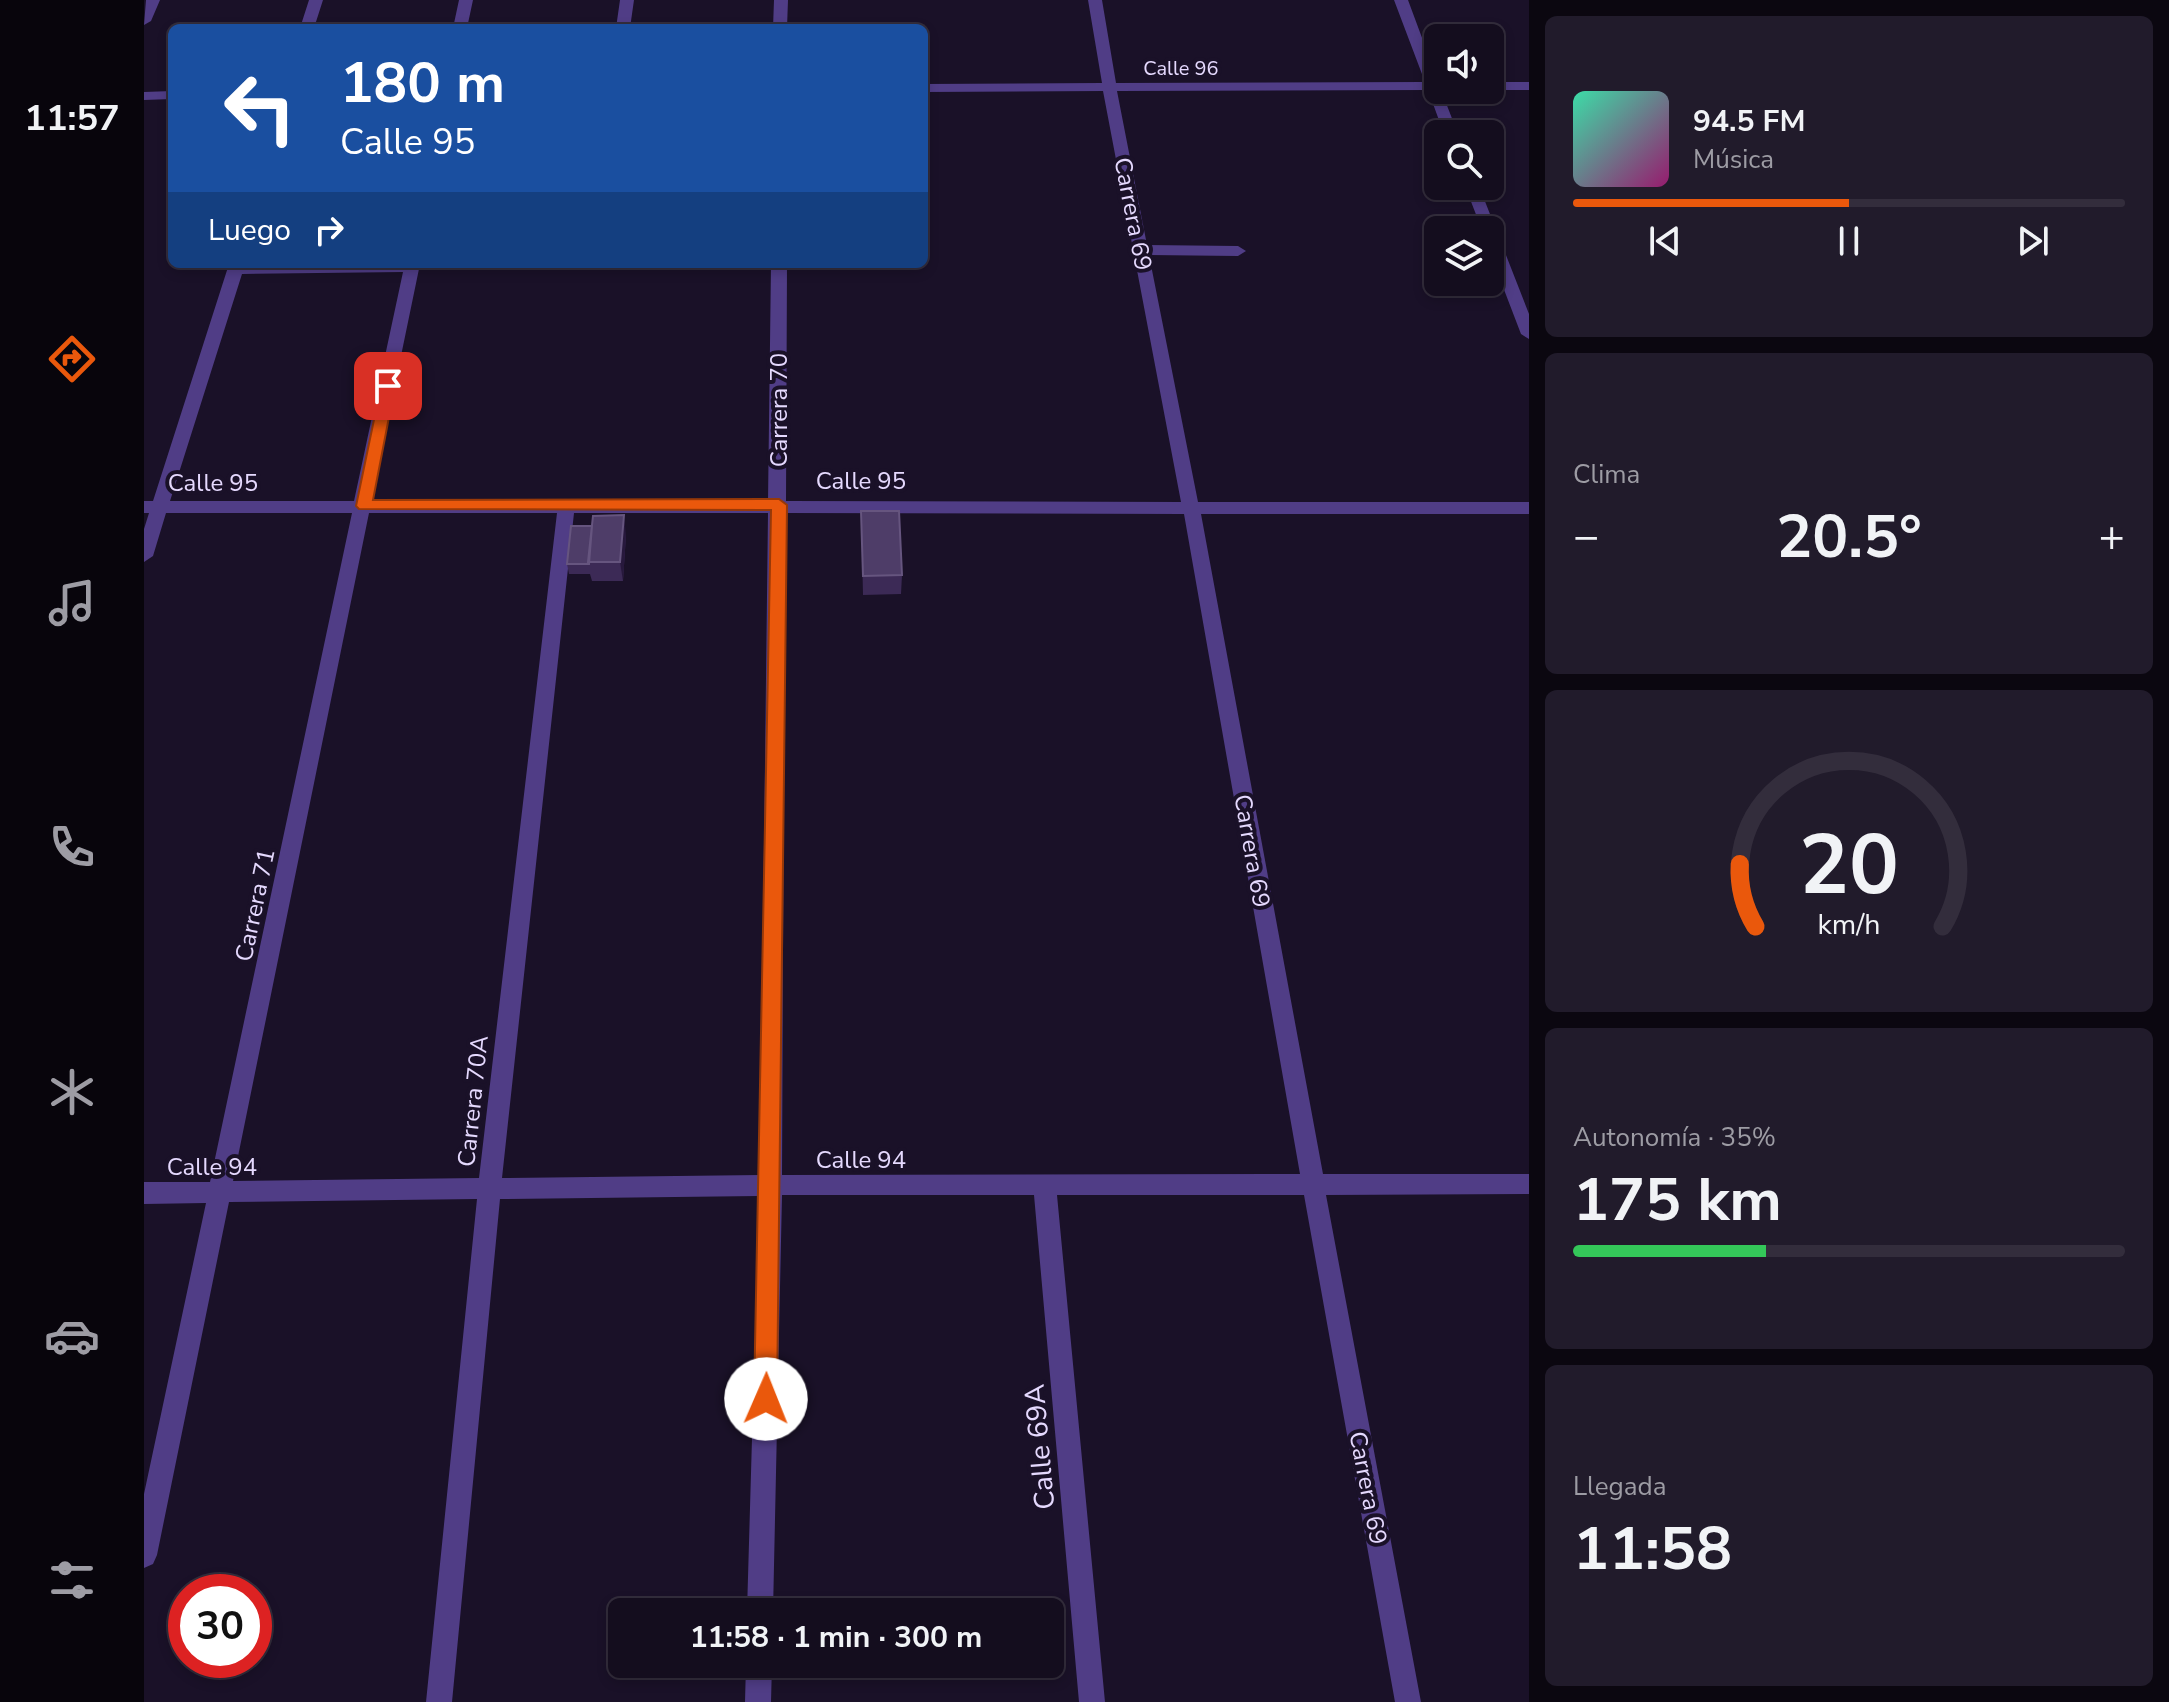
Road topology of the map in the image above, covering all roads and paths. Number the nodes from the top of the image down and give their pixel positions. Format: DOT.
graph roads {
  1 [pos="153,0"];
  2 [pos="316,0"];
  3 [pos="466,0"];
  4 [pos="627,0"];
  5 [pos="781,0"];
  6 [pos="1095,0"];
  7 [pos="1401,0"];
  8 [pos="144,21"];
  9 [pos="308,24"];
  10 [pos="461,24"];
  11 [pos="624,24"];
  12 [pos="780,24"];
  13 [pos="1424,57"];
  14 [pos="1424,86"];
  15 [pos="1504,86"];
  16 [pos="1529,86"];
  17 [pos="928,88"];
  18 [pos="1108,88"];
  19 [pos="168,95"];
  20 [pos="144,96"];
  21 [pos="1140,250"];
  22 [pos="1238,251"];
  23 [pos="235,268"];
  24 [pos="411,268"];
  25 [pos="779,268"];
  26 [pos="1504,270"];
  27 [pos="1529,334"];
  28 [pos="779,505"];
  29 [pos="364,506"];
  30 [pos="151,507"];
  31 [pos="566,507"];
  32 [pos="1191,508"];
  33 [pos="1529,508"];
  34 [pos="144,556"];
  35 [pos="1529,1184"];
  36 [pos="771,1185"];
  37 [pos="1311,1185"];
  38 [pos="1045,1187"];
  39 [pos="489,1191"];
  40 [pos="144,1193"];
  41 [pos="221,1193"];
  42 [pos="144,1555"];
  43 [pos="760,1598"];
  44 [pos="759,1678"];
  45 [pos="439,1702"];
  46 [pos="758,1702"];
  47 [pos="1092,1702"];
  48 [pos="1408,1702"];
  1 -- 8 [label="street"];
  2 -- 9 [label="street"];
  3 -- 10 [label="street"];
  4 -- 11 [label="street"];
  5 -- 12 [label="street"];
  6 -- 18 [label="street, Carrera 69"];
  7 -- 13 [label="street"];
  14 -- 18 [label="street, Calle 96"];
  15 -- 16 [label="street"];
  17 -- 18 [label="street, Calle 96"];
  18 -- 21 [label="street, Carrera 69"];
  19 -- 20 [label="street"];
  21 -- 22 [label="street"];
  21 -- 32 [label="street, Carrera 69"];
  23 -- 30 [label="street"];
  24 -- 29 [label="street, Carrera 71"];
  25 -- 28 [label="street, Carrera 70"];
  26 -- 27 [label="street"];
  28 -- 31 [label="street, Calle 95"];
  28 -- 32 [label="street, Calle 95"];
  28 -- 36 [label="street, Carrera 70"];
  29 -- 30 [label="street, Calle 95"];
  29 -- 31 [label="street, Calle 95"];
  29 -- 41 [label="street, Carrera 71"];
  30 -- 34 [label="street"];
  31 -- 39 [label="street, Carrera 70A"];
  32 -- 33 [label="street, Calle 95"];
  32 -- 37 [label="street, Carrera 69"];
  35 -- 37 [label="street, Calle 94"];
  36 -- 38 [label="street, Calle 94"];
  36 -- 39 [label="street, Calle 94"];
  36 -- 43 [label="street, Carrera 70"];
  37 -- 38 [label="street, Calle 94"];
  37 -- 48 [label="street, Carrera 69"];
  38 -- 47 [label="street, Calle 69A"];
  39 -- 41 [label="street, Calle 94"];
  39 -- 45 [label="street, Carrera 70A"];
  40 -- 41 [label="street, Calle 94"];
  41 -- 42 [label="street, Carrera 71"];
  44 -- 46 [label="street"];
}
